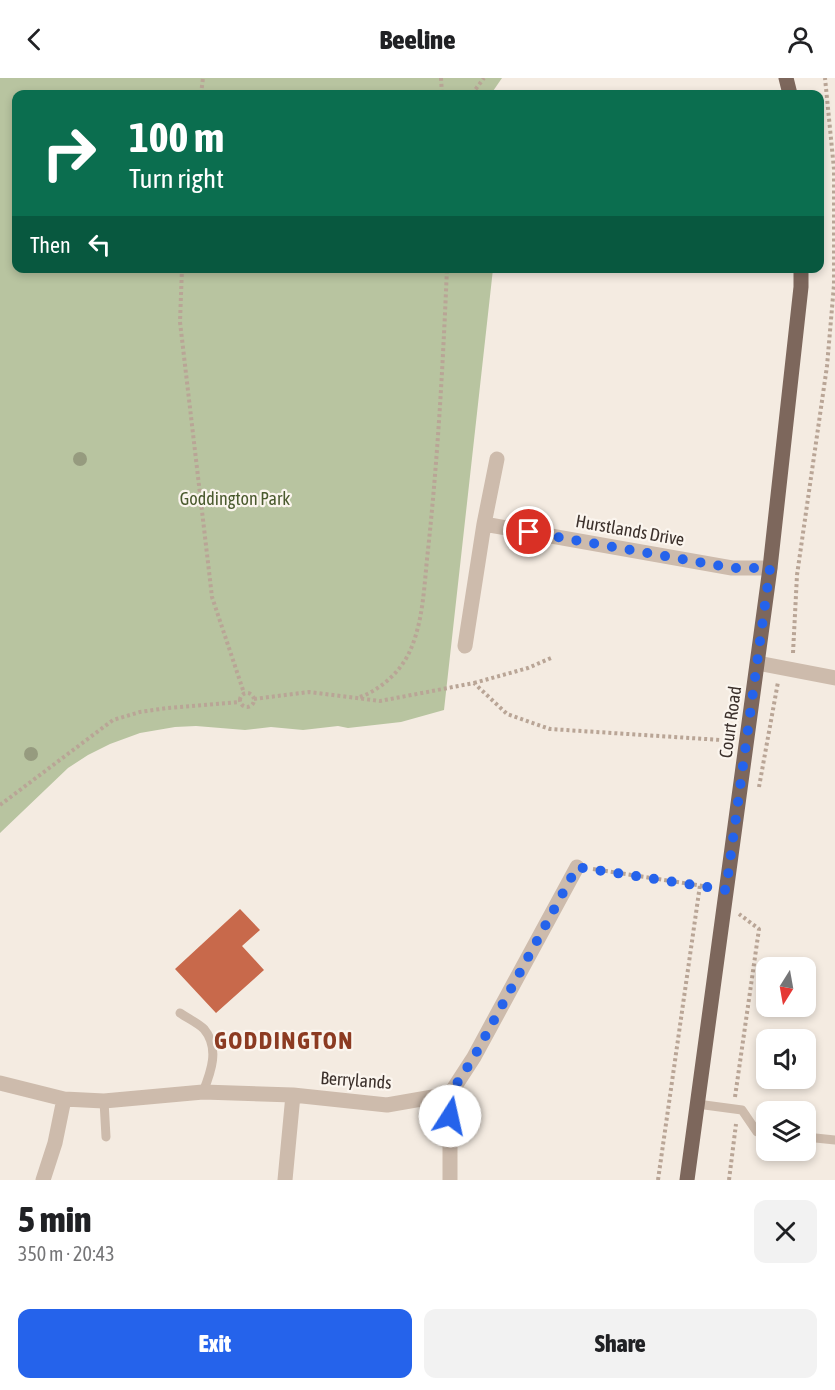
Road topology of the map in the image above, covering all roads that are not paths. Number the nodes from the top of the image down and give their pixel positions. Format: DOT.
graph roads {
  1 [pos="801,273"];
  2 [pos="497,459"];
  3 [pos="484,524"];
  4 [pos="770,568"];
  5 [pos="465,646"];
  6 [pos="758,663"];
  7 [pos="835,678"];
  8 [pos="577,867"];
  9 [pos="180,1013"];
  10 [pos="0,1083"];
  11 [pos="203,1092"];
  12 [pos="450,1094"];
  13 [pos="292,1095"];
  14 [pos="64,1099"];
  15 [pos="104,1101"];
  16 [pos="697,1104"];
  17 [pos="756,1131"];
  18 [pos="106,1137"];
  19 [pos="816,1138"];
  20 [pos="835,1140"];
  21 [pos="43,1180"];
  22 [pos="285,1180"];
  23 [pos="450,1180"];
  24 [pos="687,1180"];
  1 -- 4 [label="main road, Court Road"];
  2 -- 3 [label="street"];
  3 -- 4 [label="street, Hurstlands Drive"];
  3 -- 5 [label="street"];
  4 -- 6 [label="main road, Court Road"];
  6 -- 7 [label="street"];
  6 -- 16 [label="main road, Court Road"];
  8 -- 12 [label="street"];
  9 -- 11 [label="lane"];
  10 -- 14 [label="street, Berrylands"];
  11 -- 13 [label="street, Berrylands"];
  11 -- 15 [label="street, Berrylands"];
  12 -- 13 [label="street, Berrylands"];
  12 -- 23 [label="street"];
  13 -- 22 [label="street"];
  14 -- 15 [label="street, Berrylands"];
  14 -- 21 [label="street"];
  15 -- 18 [label="lane"];
  16 -- 17 [label="lane"];
  16 -- 24 [label="main road, Court Road"];
  19 -- 20 [label="lane"];
}
